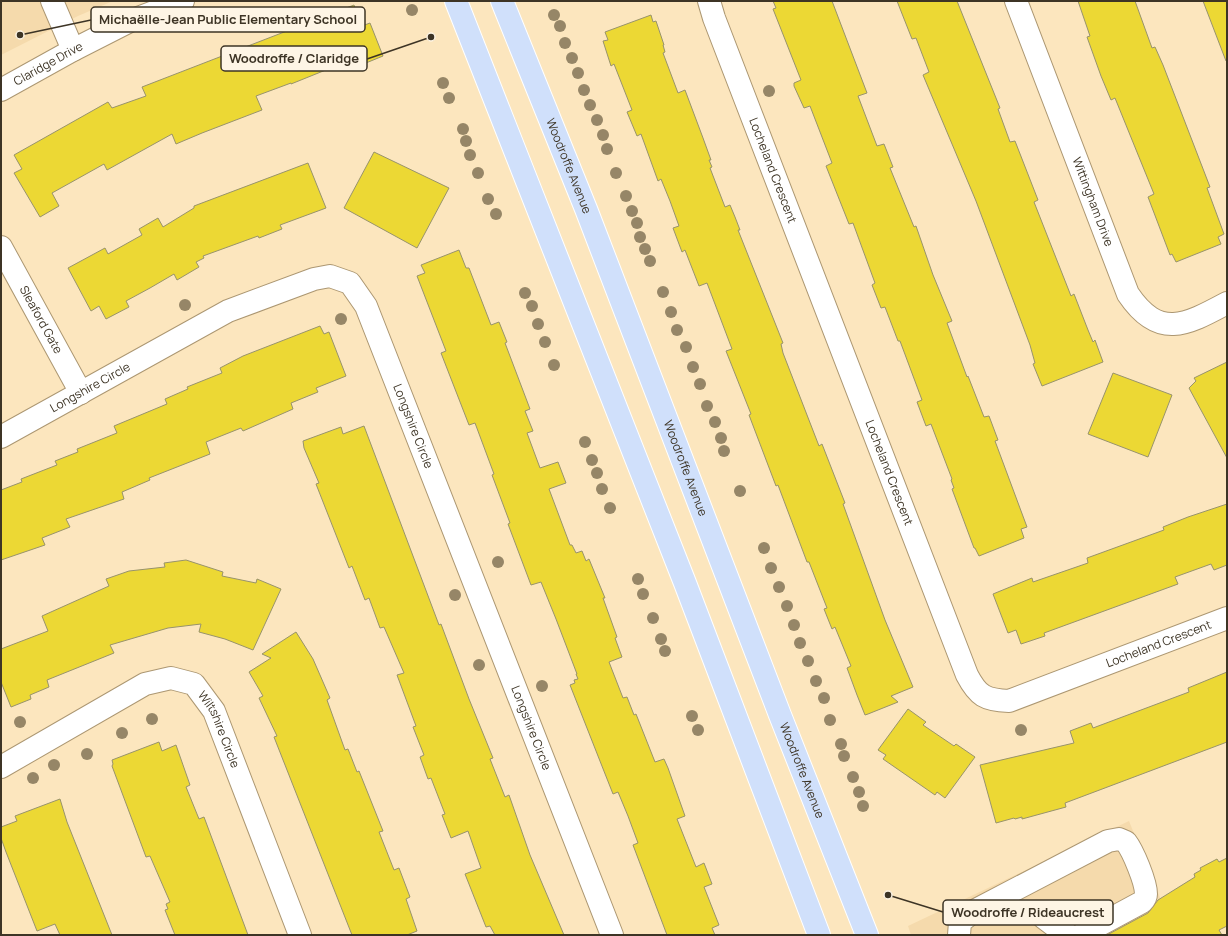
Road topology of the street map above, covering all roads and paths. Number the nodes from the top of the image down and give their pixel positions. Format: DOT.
graph roads {
  1 [pos="52,1"];
  2 [pos="183,1"];
  3 [pos="456,1"];
  4 [pos="502,1"];
  5 [pos="710,1"];
  6 [pos="1016,1"];
  7 [pos="73,50"];
  8 [pos="1,90"];
  9 [pos="1,247"];
  10 [pos="1227,303"];
  11 [pos="81,393"];
  12 [pos="1,437"];
  13 [pos="1227,618"];
  14 [pos="1,767"];
  15 [pos="1044,918"];
  16 [pos="300,935"];
  17 [pos="612,935"];
  18 [pos="819,935"];
  19 [pos="867,935"];
  20 [pos="959,935"];
  21 [pos="1069,935"];
  22 [pos="1081,935"];
  1 -- 7 [label="street"];
  2 -- 7 [label="street, Claridge Drive"];
  3 -- 18 [label="main road"];
  4 -- 19 [label="main road, Woodroffe Avenue"];
  5 -- 13 [label="street, Locheland Crescent"];
  6 -- 10 [label="street, Wittingham Drive"];
  7 -- 8 [label="street, Claridge Drive"];
  9 -- 11 [label="street, Sleaford Gate"];
  11 -- 12 [label="street, Longshire Circle"];
  11 -- 17 [label="street, Longshire Circle"];
  14 -- 16 [label="street, Wiltshire Circle"];
  15 -- 21 [label="street"];
  20 -- 22 [label="street"];
}
